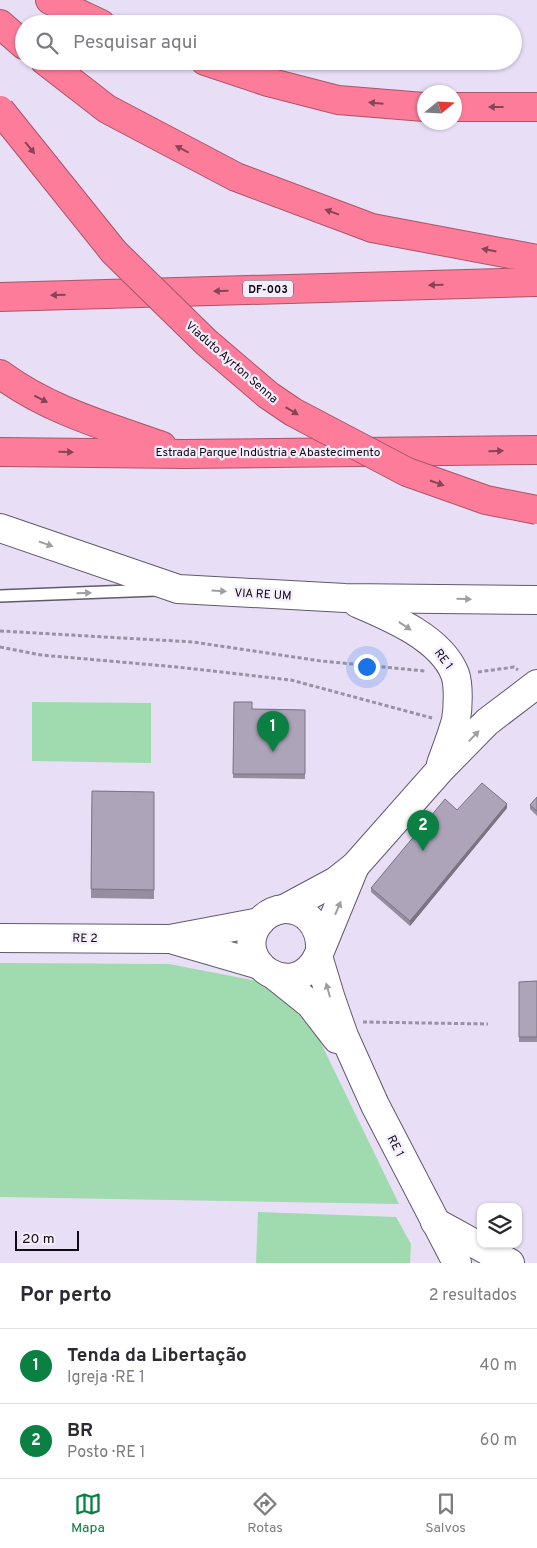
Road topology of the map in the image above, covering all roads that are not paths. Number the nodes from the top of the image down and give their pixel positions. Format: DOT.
graph roads {
  1 [pos="50,0"];
  2 [pos="82,15"];
  3 [pos="0,24"];
  4 [pos="15,37"];
  5 [pos="56,70"];
  6 [pos="232,70"];
  7 [pos="417,106"];
  8 [pos="462,107"];
  9 [pos="537,107"];
  10 [pos="0,110"];
  11 [pos="537,259"];
  12 [pos="537,282"];
  13 [pos="0,297"];
  14 [pos="0,374"];
  15 [pos="537,450"];
  16 [pos="0,452"];
  17 [pos="185,454"];
  18 [pos="537,510"];
  19 [pos="0,528"];
  20 [pos="178,589"];
  21 [pos="0,596"];
  22 [pos="345,598"];
  23 [pos="537,600"];
  24 [pos="537,684"];
  25 [pos="440,770"];
  26 [pos="355,866"];
  27 [pos="284,909"];
  28 [pos="260,922"];
  29 [pos="0,938"];
  30 [pos="170,939"];
  31 [pos="319,952"];
  32 [pos="268,970"];
  33 [pos="358,1068"];
  34 [pos="435,1222"];
  35 [pos="458,1263"];
  36 [pos="510,1263"];
  1 -- 2 [label="highway"];
  3 -- 4 [label="highway"];
  11 -- 5 [label="highway, one-way"];
  7 -- 6 [label="highway, one-way"];
  9 -- 8 [label="highway, one-way"];
  10 -- 18 [label="highway, Viaduto Ayrton Senna, one-way, bridge"];
  12 -- 13 [label="highway, DF-003, one-way"];
  14 -- 17 [label="highway, one-way"];
  17 -- 15 [label="highway, Estrada Parque Indústria e Abastecimento, one-way"];
  16 -- 17 [label="highway, Estrada Parque Indústria e Abastecimento, one-way"];
  19 -- 20 [label="street, VIA RE UM, one-way"];
  21 -- 20 [label="lane, one-way"];
  20 -- 22 [label="street, VIA RE UM, one-way"];
  22 -- 23 [label="street, VIA RE UM, one-way"];
  22 -- 25 [label="street, RE 1, one-way"];
  25 -- 24 [label="street, RE 1, one-way"];
  25 -- 26 [label="street, RE 1"];
  26 -- 27 [label="street, RE 1"];
  31 -- 26 [label="street, RE 1, one-way"];
  27 -- 28 [label="street"];
  27 -- 31 [label="street"];
  28 -- 30 [label="street, RE 2"];
  28 -- 32 [label="street"];
  29 -- 30 [label="street, RE 2"];
  30 -- 32 [label="street, RE 2"];
  31 -- 32 [label="street"];
  33 -- 31 [label="street, RE 1, one-way"];
  32 -- 33 [label="street, RE 1"];
  33 -- 34 [label="street, RE 1"];
  34 -- 35 [label="street, RE 1"];
  34 -- 36 [label="street"];
}
